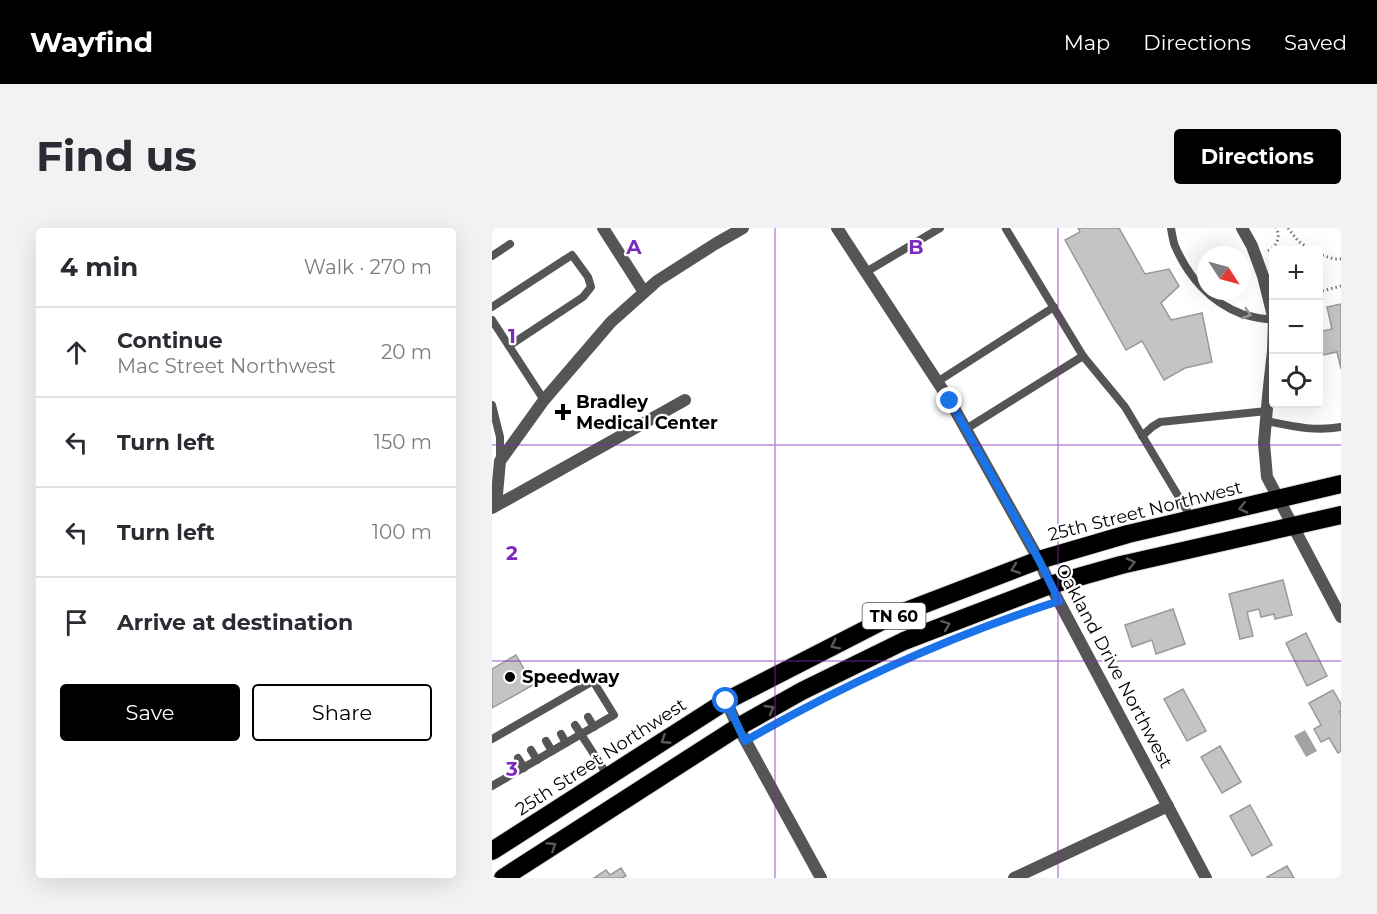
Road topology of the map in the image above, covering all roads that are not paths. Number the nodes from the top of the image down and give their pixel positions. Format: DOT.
graph roads {
  1 [pos="603,228"];
  2 [pos="743,228"];
  3 [pos="837,228"];
  4 [pos="940,228"];
  5 [pos="1008,228"];
  6 [pos="1171,228"];
  7 [pos="1242,228"];
  8 [pos="510,244"];
  9 [pos="492,256"];
  10 [pos="866,272"];
  11 [pos="644,292"];
  12 [pos="1269,300"];
  13 [pos="492,307"];
  14 [pos="1054,307"];
  15 [pos="1269,319"];
  16 [pos="492,320"];
  17 [pos="509,346"];
  18 [pos="1273,354"];
  19 [pos="1083,356"];
  20 [pos="937,382"];
  21 [pos="544,399"];
  22 [pos="685,400"];
  23 [pos="492,405"];
  24 [pos="1266,416"];
  25 [pos="1341,427"];
  26 [pos="966,429"];
  27 [pos="1142,436"];
  28 [pos="500,461"];
  29 [pos="1341,484"];
  30 [pos="1278,499"];
  31 [pos="494,507"];
  32 [pos="1341,515"];
  33 [pos="1192,520"];
  34 [pos="1292,525"];
  35 [pos="1039,560"];
  36 [pos="1050,585"];
  37 [pos="1341,617"];
  38 [pos="573,693"];
  39 [pos="560,700"];
  40 [pos="726,701"];
  41 [pos="579,702"];
  42 [pos="546,708"];
  43 [pos="566,710"];
  44 [pos="530,717"];
  45 [pos="588,717"];
  46 [pos="551,718"];
  47 [pos="516,725"];
  48 [pos="575,725"];
  49 [pos="536,726"];
  50 [pos="594,727"];
  51 [pos="738,727"];
  52 [pos="502,733"];
  53 [pos="561,734"];
  54 [pos="581,734"];
  55 [pos="522,735"];
  56 [pos="492,739"];
  57 [pos="507,741"];
  58 [pos="546,741"];
  59 [pos="566,743"];
  60 [pos="531,750"];
  61 [pos="552,751"];
  62 [pos="518,758"];
  63 [pos="537,760"];
  64 [pos="524,768"];
  65 [pos="608,777"];
  66 [pos="492,786"];
  67 [pos="1168,806"];
  68 [pos="492,851"];
  69 [pos="503,878"];
  70 [pos="821,878"];
  71 [pos="1014,878"];
  72 [pos="1206,878"];
  1 -- 11 [label="street"];
  2 -- 11 [label="street"];
  3 -- 10 [label="street, Oakland Drive Northwest"];
  4 -- 10 [label="lane"];
  5 -- 14 [label="lane"];
  6 -- 15 [label="lane, one-way"];
  7 -- 12 [label="street"];
  8 -- 9 [label="lane"];
  10 -- 20 [label="street, Oakland Drive Northwest"];
  11 -- 21 [label="street"];
  13 -- 17 [label="lane"];
  14 -- 19 [label="lane"];
  14 -- 20 [label="lane"];
  16 -- 17 [label="lane"];
  17 -- 21 [label="lane"];
  18 -- 24 [label="street"];
  19 -- 26 [label="lane"];
  19 -- 27 [label="lane"];
  20 -- 26 [label="street, Oakland Drive Northwest"];
  21 -- 28 [label="street"];
  22 -- 31 [label="street"];
  23 -- 28 [label="lane"];
  24 -- 25 [label="lane"];
  24 -- 27 [label="lane"];
  24 -- 30 [label="street"];
  26 -- 35 [label="street, Oakland Drive Northwest"];
  27 -- 33 [label="lane"];
  28 -- 31 [label="street"];
  29 -- 30 [label="highway, 25th Street Northwest / TN 60"];
  30 -- 33 [label="highway, 25th Street Northwest / TN 60, one-way"];
  30 -- 34 [label="street"];
  32 -- 34 [label="highway, TN 60"];
  33 -- 35 [label="highway, 25th Street Northwest / TN 60"];
  36 -- 34 [label="highway, TN 60, one-way"];
  34 -- 37 [label="street"];
  35 -- 36 [label="street, Oakland Drive Northwest"];
  35 -- 40 [label="highway, 25th Street Northwest / TN 60, one-way"];
  51 -- 36 [label="highway, TN 60, one-way"];
  36 -- 67 [label="street, Oakland Drive Northwest"];
  38 -- 39 [label="lane"];
  38 -- 41 [label="lane"];
  38 -- 50 [label="lane"];
  39 -- 42 [label="lane"];
  39 -- 43 [label="lane"];
  40 -- 51 [label="street"];
  40 -- 65 [label="highway, 25th Street Northwest / TN 60, one-way"];
  42 -- 44 [label="lane"];
  42 -- 46 [label="lane"];
  44 -- 47 [label="lane"];
  44 -- 49 [label="lane"];
  45 -- 50 [label="lane"];
  47 -- 52 [label="lane"];
  47 -- 55 [label="lane"];
  48 -- 54 [label="lane"];
  50 -- 54 [label="lane"];
  69 -- 51 [label="highway, TN 60, one-way"];
  51 -- 70 [label="street"];
  52 -- 56 [label="lane"];
  52 -- 57 [label="lane"];
  53 -- 59 [label="lane"];
  54 -- 59 [label="lane"];
  54 -- 65 [label="lane"];
  58 -- 61 [label="lane"];
  59 -- 61 [label="lane"];
  60 -- 63 [label="lane"];
  61 -- 63 [label="lane"];
  62 -- 64 [label="lane"];
  63 -- 64 [label="lane"];
  64 -- 66 [label="lane"];
  65 -- 68 [label="highway, 25th Street Northwest / TN 60"];
  67 -- 71 [label="street"];
  67 -- 72 [label="street, Oakland Drive Northwest"];
}
